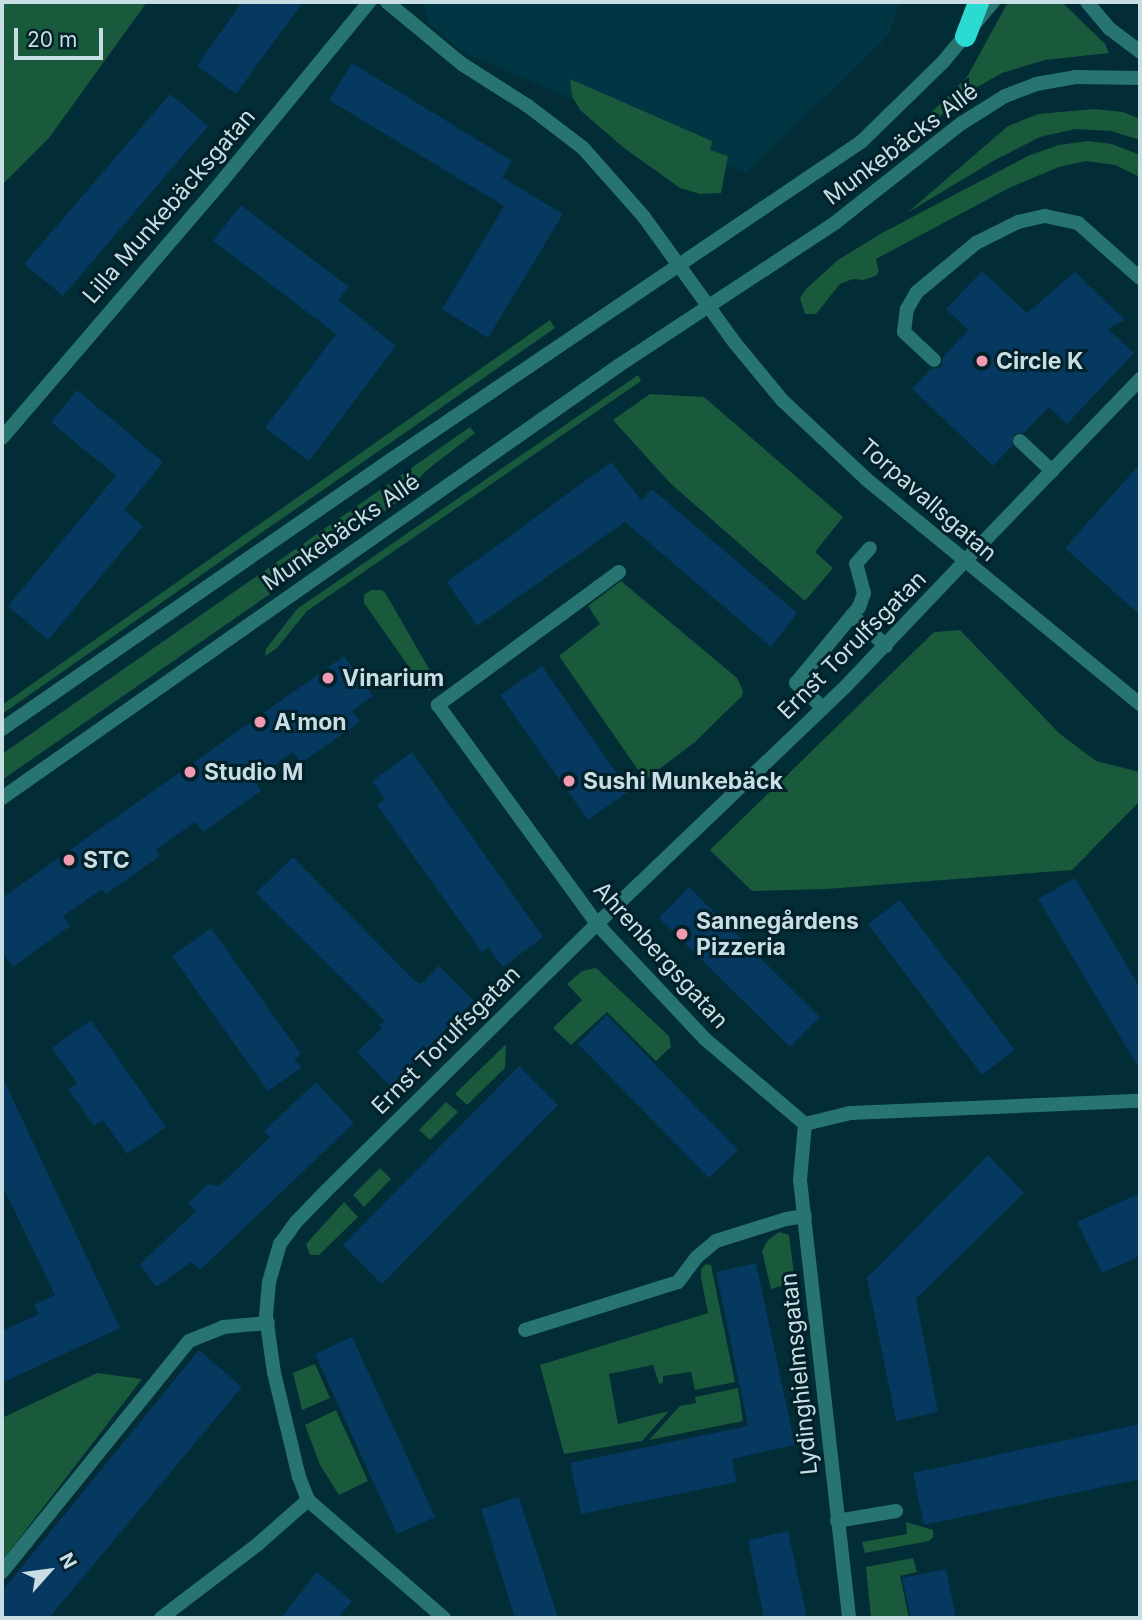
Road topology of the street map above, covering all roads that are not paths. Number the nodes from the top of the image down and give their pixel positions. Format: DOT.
graph roads {
  1 [pos="369,2"];
  2 [pos="387,2"];
  3 [pos="978,2"];
  4 [pos="993,2"];
  5 [pos="1087,2"];
  6 [pos="965,36"];
  7 [pos="1140,52"];
  8 [pos="1140,78"];
  9 [pos="679,265"];
  10 [pos="1140,278"];
  11 [pos="709,306"];
  12 [pos="934,360"];
  13 [pos="1140,379"];
  14 [pos="2,438"];
  15 [pos="1020,441"];
  16 [pos="1052,471"];
  17 [pos="870,548"];
  18 [pos="964,562"];
  19 [pos="619,572"];
  20 [pos="852,615"];
  21 [pos="886,646"];
  22 [pos="1140,704"];
  23 [pos="823,708"];
  24 [pos="2,729"];
  25 [pos="2,798"];
  26 [pos="597,924"];
  27 [pos="1140,1101"];
  28 [pos="805,1124"];
  29 [pos="805,1216"];
  30 [pos="268,1323"];
  31 [pos="526,1330"];
  32 [pos="308,1500"];
  33 [pos="897,1511"];
  34 [pos="837,1521"];
  35 [pos="2,1572"];
  36 [pos="162,1618"];
  37 [pos="444,1618"];
  38 [pos="849,1618"];
  1 -- 14 [label="street, Lilla Munkebäcksgatan"];
  2 -- 9 [label="street"];
  3 -- 6 [label="highway"];
  4 -- 6 [label="street, Munkebäcks Allé"];
  5 -- 7 [label="street"];
  6 -- 9 [label="street, Munkebäcks Allé"];
  8 -- 11 [label="street, Munkebäcks Allé"];
  9 -- 11 [label="street"];
  9 -- 24 [label="street, Munkebäcks Allé"];
  10 -- 12 [label="street"];
  11 -- 18 [label="street, Torpavallsgatan"];
  11 -- 25 [label="street, Munkebäcks Allé"];
  13 -- 16 [label="street, Ernst Torulfsgatan"];
  15 -- 16 [label="street"];
  16 -- 18 [label="street, Ernst Torulfsgatan"];
  17 -- 20 [label="street"];
  18 -- 21 [label="street, Ernst Torulfsgatan"];
  18 -- 22 [label="street, Torpavallsgatan"];
  19 -- 26 [label="street, Ahrenbergsgatan"];
  20 -- 21 [label="street"];
  20 -- 23 [label="street"];
  21 -- 23 [label="street, Ernst Torulfsgatan"];
  23 -- 26 [label="street, Ernst Torulfsgatan"];
  26 -- 28 [label="street, Ahrenbergsgatan"];
  26 -- 30 [label="street, Ernst Torulfsgatan"];
  27 -- 28 [label="street"];
  28 -- 29 [label="street, Lydinghielmsgatan"];
  29 -- 31 [label="street"];
  29 -- 34 [label="street, Lydinghielmsgatan"];
  30 -- 32 [label="street, Ernst Torulfsgatan"];
  30 -- 35 [label="street"];
  32 -- 36 [label="street"];
  32 -- 37 [label="street, Ernst Torulfsgatan"];
  33 -- 34 [label="street"];
  34 -- 38 [label="street, Lydinghielmsgatan"];
}
